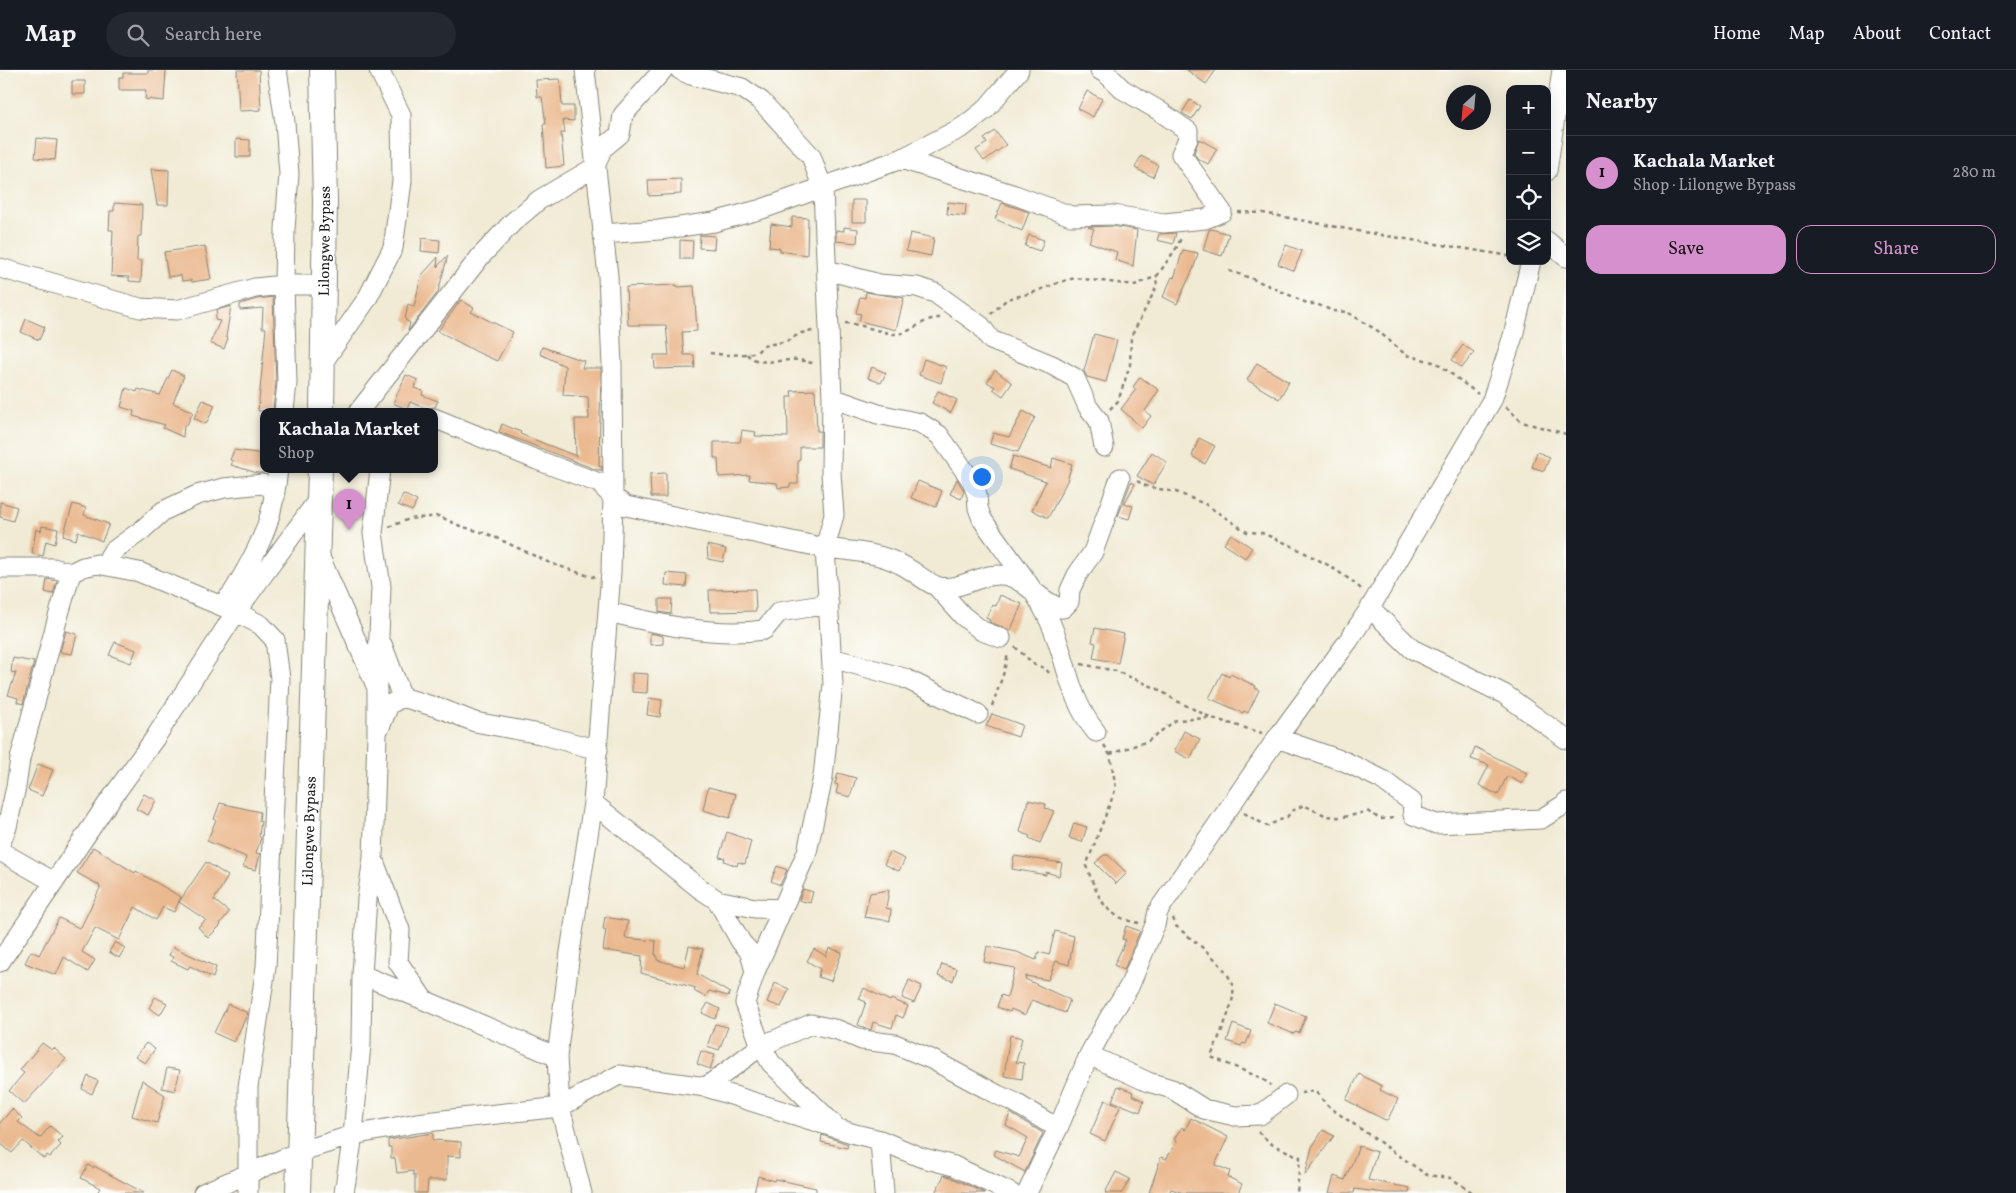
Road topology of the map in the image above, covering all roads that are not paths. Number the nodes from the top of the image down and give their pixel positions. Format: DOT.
graph roads {
  1 [pos="277,70"];
  2 [pos="322,70"];
  3 [pos="379,70"];
  4 [pos="585,70"];
  5 [pos="663,70"];
  6 [pos="680,70"];
  7 [pos="1019,70"];
  8 [pos="1100,70"];
  9 [pos="1562,70"];
  10 [pos="1551,144"];
  11 [pos="901,159"];
  12 [pos="595,167"];
  13 [pos="823,189"];
  14 [pos="602,234"];
  15 [pos="1551,244"];
  16 [pos="1566,257"];
  17 [pos="1530,265"];
  18 [pos="0,268"];
  19 [pos="827,270"];
  20 [pos="284,285"];
  21 [pos="324,285"];
  22 [pos="323,362"];
  23 [pos="832,398"];
  24 [pos="284,408"];
  25 [pos="322,408"];
  26 [pos="361,408"];
  27 [pos="438,420"];
  28 [pos="1104,447"];
  29 [pos="278,473"];
  30 [pos="320,473"];
  31 [pos="380,473"];
  32 [pos="1120,478"];
  33 [pos="275,497"];
  34 [pos="320,497"];
  35 [pos="613,497"];
  36 [pos="825,548"];
  37 [pos="318,554"];
  38 [pos="116,567"];
  39 [pos="0,568"];
  40 [pos="72,573"];
  41 [pos="937,587"];
  42 [pos="1030,588"];
  43 [pos="829,604"];
  44 [pos="1372,605"];
  45 [pos="228,609"];
  46 [pos="608,612"];
  47 [pos="379,638"];
  48 [pos="1006,640"];
  49 [pos="832,658"];
  50 [pos="377,688"];
  51 [pos="402,698"];
  52 [pos="978,714"];
  53 [pos="1096,732"];
  54 [pos="377,735"];
  55 [pos="1277,738"];
  56 [pos="1566,739"];
  57 [pos="598,750"];
  58 [pos="1566,802"];
  59 [pos="593,803"];
  60 [pos="0,844"];
  61 [pos="0,851"];
  62 [pos="373,858"];
  63 [pos="54,882"];
  64 [pos="717,900"];
  65 [pos="783,908"];
  66 [pos="0,962"];
  67 [pos="755,972"];
  68 [pos="362,974"];
  69 [pos="424,1000"];
  70 [pos="761,1046"];
  71 [pos="1089,1056"];
  72 [pos="557,1058"];
  73 [pos="706,1087"];
  74 [pos="1286,1095"];
  75 [pos="560,1107"];
  76 [pos="1059,1126"];
  77 [pos="836,1127"];
  78 [pos="353,1135"];
  79 [pos="880,1140"];
  80 [pos="299,1152"];
  81 [pos="248,1174"];
  82 [pos="203,1193"];
  83 [pos="248,1193"];
  84 [pos="298,1193"];
  85 [pos="344,1193"];
  86 [pos="582,1193"];
  87 [pos="884,1193"];
  88 [pos="1012,1193"];
  89 [pos="1027,1193"];
  1 -- 20 [label="street"];
  2 -- 21 [label="main road, Lilongwe Bypass"];
  3 -- 22 [label="street"];
  4 -- 12 [label="street"];
  5 -- 12 [label="street"];
  6 -- 13 [label="street"];
  7 -- 11 [label="street"];
  8 -- 11 [label="street"];
  9 -- 10 [label="street"];
  11 -- 13 [label="street"];
  12 -- 14 [label="street"];
  12 -- 26 [label="street"];
  13 -- 14 [label="street"];
  13 -- 19 [label="street"];
  14 -- 35 [label="street"];
  15 -- 16 [label="street"];
  17 -- 44 [label="street"];
  18 -- 20 [label="street"];
  19 -- 23 [label="street"];
  19 -- 28 [label="street"];
  20 -- 21 [label="street"];
  20 -- 24 [label="street"];
  21 -- 22 [label="main road, Lilongwe Bypass"];
  22 -- 25 [label="main road, Lilongwe Bypass"];
  23 -- 36 [label="street"];
  23 -- 42 [label="street"];
  27 -- 35 [label="street"];
  29 -- 33 [label="street"];
  30 -- 34 [label="main road, Lilongwe Bypass"];
  31 -- 47 [label="street"];
  32 -- 42 [label="street"];
  33 -- 38 [label="street"];
  33 -- 45 [label="street"];
  34 -- 37 [label="main road, Lilongwe Bypass"];
  34 -- 45 [label="street"];
  35 -- 36 [label="street"];
  35 -- 46 [label="street"];
  36 -- 41 [label="street"];
  36 -- 43 [label="street"];
  37 -- 50 [label="street"];
  37 -- 80 [label="main road, Lilongwe Bypass"];
  38 -- 40 [label="street"];
  38 -- 45 [label="street"];
  39 -- 40 [label="street"];
  40 -- 60 [label="street"];
  41 -- 42 [label="street"];
  41 -- 48 [label="street"];
  42 -- 53 [label="street"];
  43 -- 46 [label="street"];
  43 -- 49 [label="street"];
  44 -- 55 [label="street"];
  44 -- 56 [label="street"];
  45 -- 63 [label="street"];
  45 -- 81 [label="street"];
  46 -- 57 [label="street"];
  47 -- 50 [label="street"];
  47 -- 51 [label="street"];
  49 -- 52 [label="street"];
  49 -- 65 [label="street"];
  50 -- 54 [label="street"];
  51 -- 54 [label="street"];
  51 -- 57 [label="street"];
  54 -- 62 [label="street"];
  55 -- 58 [label="street"];
  55 -- 71 [label="street"];
  57 -- 59 [label="street"];
  59 -- 64 [label="street"];
  59 -- 72 [label="street"];
  61 -- 63 [label="street"];
  62 -- 68 [label="street"];
  62 -- 69 [label="street"];
  63 -- 66 [label="street"];
  64 -- 65 [label="street"];
  64 -- 67 [label="street"];
  65 -- 67 [label="street"];
  67 -- 70 [label="street"];
  68 -- 69 [label="street"];
  68 -- 78 [label="street"];
  69 -- 72 [label="street"];
  70 -- 73 [label="street"];
  70 -- 76 [label="street"];
  70 -- 77 [label="street"];
  71 -- 74 [label="street"];
  71 -- 76 [label="street"];
  72 -- 75 [label="street"];
  73 -- 75 [label="street"];
  73 -- 77 [label="street"];
  75 -- 78 [label="street"];
  75 -- 86 [label="street"];
  76 -- 89 [label="street"];
  77 -- 79 [label="street"];
  78 -- 80 [label="street"];
  78 -- 85 [label="street"];
  79 -- 87 [label="street"];
  79 -- 88 [label="street"];
  80 -- 81 [label="street"];
  80 -- 84 [label="main road, Lilongwe Bypass"];
  81 -- 82 [label="street"];
  81 -- 83 [label="street"];
}
